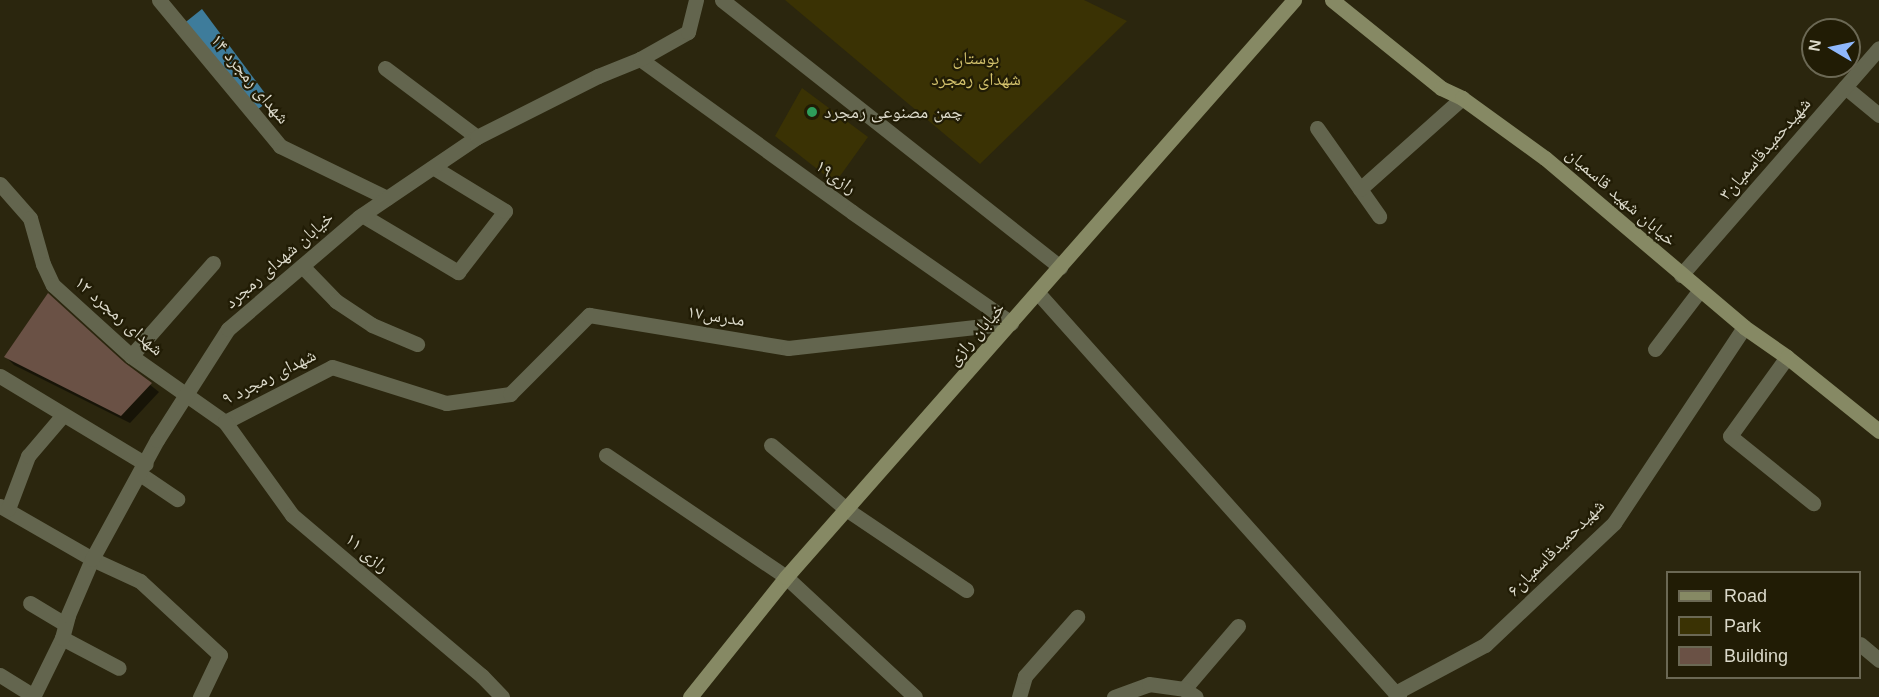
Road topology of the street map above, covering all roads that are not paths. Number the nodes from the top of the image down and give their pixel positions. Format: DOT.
graph roads {
  1 [pos="159,0"];
  2 [pos="696,0"];
  3 [pos="722,0"];
  4 [pos="1294,0"];
  5 [pos="1332,0"];
  6 [pos="1879,48"];
  7 [pos="640,59"];
  8 [pos="385,68"];
  9 [pos="1845,87"];
  10 [pos="1462,98"];
  11 [pos="1879,116"];
  12 [pos="1317,128"];
  13 [pos="477,137"];
  14 [pos="433,167"];
  15 [pos="1360,189"];
  16 [pos="3,192"];
  17 [pos="387,198"];
  18 [pos="362,215"];
  19 [pos="1379,216"];
  20 [pos="213,263"];
  21 [pos="302,266"];
  22 [pos="1060,267"];
  23 [pos="1682,275"];
  24 [pos="1700,290"];
  25 [pos="1038,293"];
  26 [pos="1011,323"];
  27 [pos="1744,327"];
  28 [pos="417,344"];
  29 [pos="1654,349"];
  30 [pos="131,356"];
  31 [pos="1787,357"];
  32 [pos="0,376"];
  33 [pos="185,394"];
  34 [pos="446,403"];
  35 [pos="63,415"];
  36 [pos="225,422"];
  37 [pos="1879,431"];
  38 [pos="771,445"];
  39 [pos="606,455"];
  40 [pos="143,469"];
  41 [pos="177,499"];
  42 [pos="1813,503"];
  43 [pos="4,507"];
  44 [pos="846,509"];
  45 [pos="92,559"];
  46 [pos="786,577"];
  47 [pos="966,590"];
  48 [pos="30,603"];
  49 [pos="1077,617"];
  50 [pos="1238,626"];
  51 [pos="64,631"];
  52 [pos="1861,645"];
  53 [pos="1879,660"];
  54 [pos="119,668"];
  55 [pos="0,675"];
  56 [pos="1190,693"];
  57 [pos="1397,695"];
  58 [pos="34,696"];
  59 [pos="200,697"];
  60 [pos="502,697"];
  61 [pos="690,697"];
  62 [pos="915,697"];
  63 [pos="1019,697"];
  64 [pos="1114,697"];
  1 -- 17 [label="street, شهدای رمجرد ۱۴"];
  2 -- 7 [label="street, خیابان شهدای رمجرد"];
  3 -- 22 [label="street"];
  4 -- 22 [label="street, خیابان رازی"];
  5 -- 10 [label="street, خیابان شهید قاسمیان"];
  6 -- 9 [label="street, شهیدحمیدقاسمیان۳"];
  7 -- 13 [label="street, خیابان شهدای رمجرد"];
  7 -- 26 [label="street, رازی۱۹"];
  8 -- 13 [label="street"];
  9 -- 11 [label="street"];
  9 -- 23 [label="street, شهیدحمیدقاسمیان۳"];
  10 -- 15 [label="street"];
  10 -- 23 [label="street, خیابان شهید قاسمیان"];
  12 -- 15 [label="street"];
  13 -- 14 [label="street, خیابان شهدای رمجرد"];
  14 -- 17 [label="street, خیابان شهدای رمجرد"];
  14 -- 18 [label="street"];
  15 -- 19 [label="street"];
  16 -- 30 [label="street, شهدای رمجرد ۱۲"];
  17 -- 18 [label="street, خیابان شهدای رمجرد"];
  18 -- 21 [label="street, خیابان شهدای رمجرد"];
  20 -- 30 [label="street"];
  21 -- 28 [label="street"];
  21 -- 33 [label="street, خیابان شهدای رمجرد"];
  22 -- 25 [label="street, خیابان رازی"];
  23 -- 24 [label="street, خیابان شهید قاسمیان"];
  24 -- 27 [label="street, خیابان شهید قاسمیان"];
  24 -- 29 [label="street"];
  25 -- 26 [label="street, خیابان رازی"];
  25 -- 57 [label="street"];
  26 -- 34 [label="street, مدرس۱۷"];
  26 -- 44 [label="street, خیابان رازی"];
  27 -- 31 [label="street, خیابان شهید قاسمیان"];
  27 -- 57 [label="street, شهیدحمیدقاسمیان۶"];
  30 -- 33 [label="street, شهدای رمجرد ۱۲"];
  31 -- 37 [label="street, خیابان شهید قاسمیان"];
  31 -- 42 [label="street"];
  32 -- 35 [label="street"];
  33 -- 36 [label="street, شهدای رمجرد ۹"];
  33 -- 40 [label="street, خیابان شهدای رمجرد"];
  34 -- 36 [label="street, شهدای رمجرد ۹"];
  35 -- 40 [label="street"];
  35 -- 43 [label="street"];
  36 -- 60 [label="street, رازی ۱۱"];
  38 -- 44 [label="street"];
  39 -- 46 [label="street"];
  40 -- 41 [label="street"];
  40 -- 45 [label="street, خیابان شهدای رمجرد"];
  43 -- 45 [label="street"];
  44 -- 46 [label="street, خیابان رازی"];
  44 -- 47 [label="street"];
  45 -- 51 [label="street, خیابان شهدای رمجرد"];
  45 -- 59 [label="street"];
  46 -- 61 [label="street, خیابان رازی"];
  46 -- 62 [label="street"];
  48 -- 51 [label="street"];
  49 -- 63 [label="street"];
  50 -- 56 [label="street"];
  51 -- 54 [label="street"];
  51 -- 58 [label="street, خیابان شهدای رمجرد"];
  52 -- 53 [label="street"];
  55 -- 58 [label="street"];
  56 -- 64 [label="street"];
}
